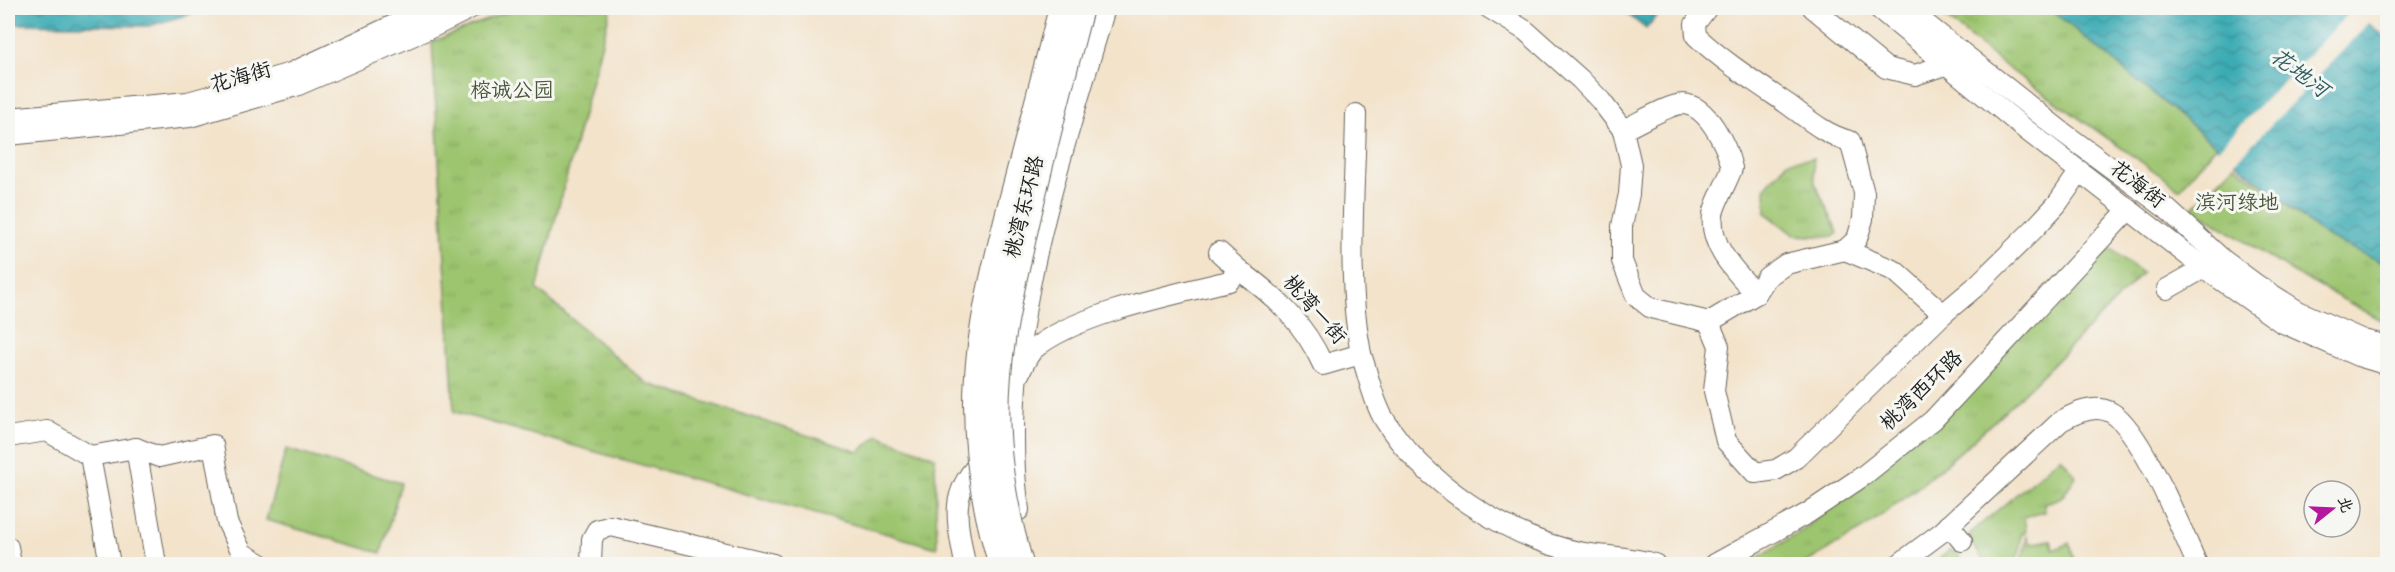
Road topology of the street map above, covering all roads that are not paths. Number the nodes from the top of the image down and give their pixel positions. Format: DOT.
graph roads {
  1 [pos="430,8"];
  2 [pos="471,8"];
  3 [pos="1061,8"];
  4 [pos="1081,8"];
  5 [pos="1105,8"];
  6 [pos="1489,8"];
  7 [pos="1707,8"];
  8 [pos="1814,8"];
  9 [pos="1878,8"];
  10 [pos="1906,8"];
  11 [pos="1948,64"];
  12 [pos="1356,114"];
  13 [pos="8,118"];
  14 [pos="1623,130"];
  15 [pos="8,135"];
  16 [pos="2080,171"];
  17 [pos="2129,209"];
  18 [pos="1845,250"];
  19 [pos="1219,252"];
  20 [pos="2204,268"];
  21 [pos="1239,270"];
  22 [pos="2167,289"];
  23 [pos="1756,294"];
  24 [pos="1943,314"];
  25 [pos="1709,322"];
  26 [pos="2388,346"];
  27 [pos="1362,354"];
  28 [pos="2388,364"];
  29 [pos="1018,374"];
  30 [pos="1014,423"];
  31 [pos="8,437"];
  32 [pos="136,448"];
  33 [pos="90,456"];
  34 [pos="958,509"];
  35 [pos="1020,520"];
  36 [pos="1949,525"];
  37 [pos="1962,541"];
  38 [pos="8,547"];
  39 [pos="11,564"];
  40 [pos="110,564"];
  41 [pos="156,564"];
  42 [pos="261,564"];
  43 [pos="591,564"];
  44 [pos="773,564"];
  45 [pos="965,564"];
  46 [pos="1001,564"];
  47 [pos="1021,564"];
  48 [pos="1033,564"];
  49 [pos="1655,564"];
  50 [pos="1715,564"];
  51 [pos="1899,564"];
  52 [pos="2197,564"];
  1 -- 13 [label="street, 花海街"];
  2 -- 15 [label="street, 花海街"];
  3 -- 46 [label="main road, bridge"];
  4 -- 47 [label="main road, bridge"];
  5 -- 29 [label="street, 桃湾东环路"];
  6 -- 14 [label="street"];
  7 -- 18 [label="street"];
  8 -- 11 [label="street"];
  9 -- 11 [label="street, 花海街"];
  10 -- 26 [label="street, 花海街"];
  11 -- 16 [label="street, 花海街"];
  12 -- 27 [label="street"];
  14 -- 23 [label="street"];
  14 -- 25 [label="street"];
  16 -- 17 [label="street, 花海街"];
  16 -- 24 [label="street"];
  17 -- 20 [label="street, 花海街"];
  17 -- 50 [label="street, 桃湾西环路"];
  18 -- 23 [label="street"];
  18 -- 24 [label="street"];
  19 -- 21 [label="street, 桃湾一街"];
  20 -- 22 [label="street"];
  20 -- 28 [label="street, 花海街"];
  21 -- 27 [label="street, 桃湾一街"];
  21 -- 29 [label="street"];
  23 -- 25 [label="street"];
  24 -- 25 [label="street"];
  27 -- 49 [label="street, 桃湾一街"];
  29 -- 30 [label="street, 桃湾东环路"];
  30 -- 34 [label="street"];
  30 -- 35 [label="street, 桃湾东环路"];
  31 -- 33 [label="street"];
  32 -- 33 [label="street"];
  32 -- 41 [label="street"];
  32 -- 42 [label="street"];
  33 -- 40 [label="street"];
  34 -- 35 [label="street"];
  34 -- 45 [label="street"];
  35 -- 48 [label="street"];
  36 -- 37 [label="street"];
  36 -- 51 [label="street"];
  36 -- 52 [label="street"];
  38 -- 39 [label="street"];
  43 -- 44 [label="street"];
}
